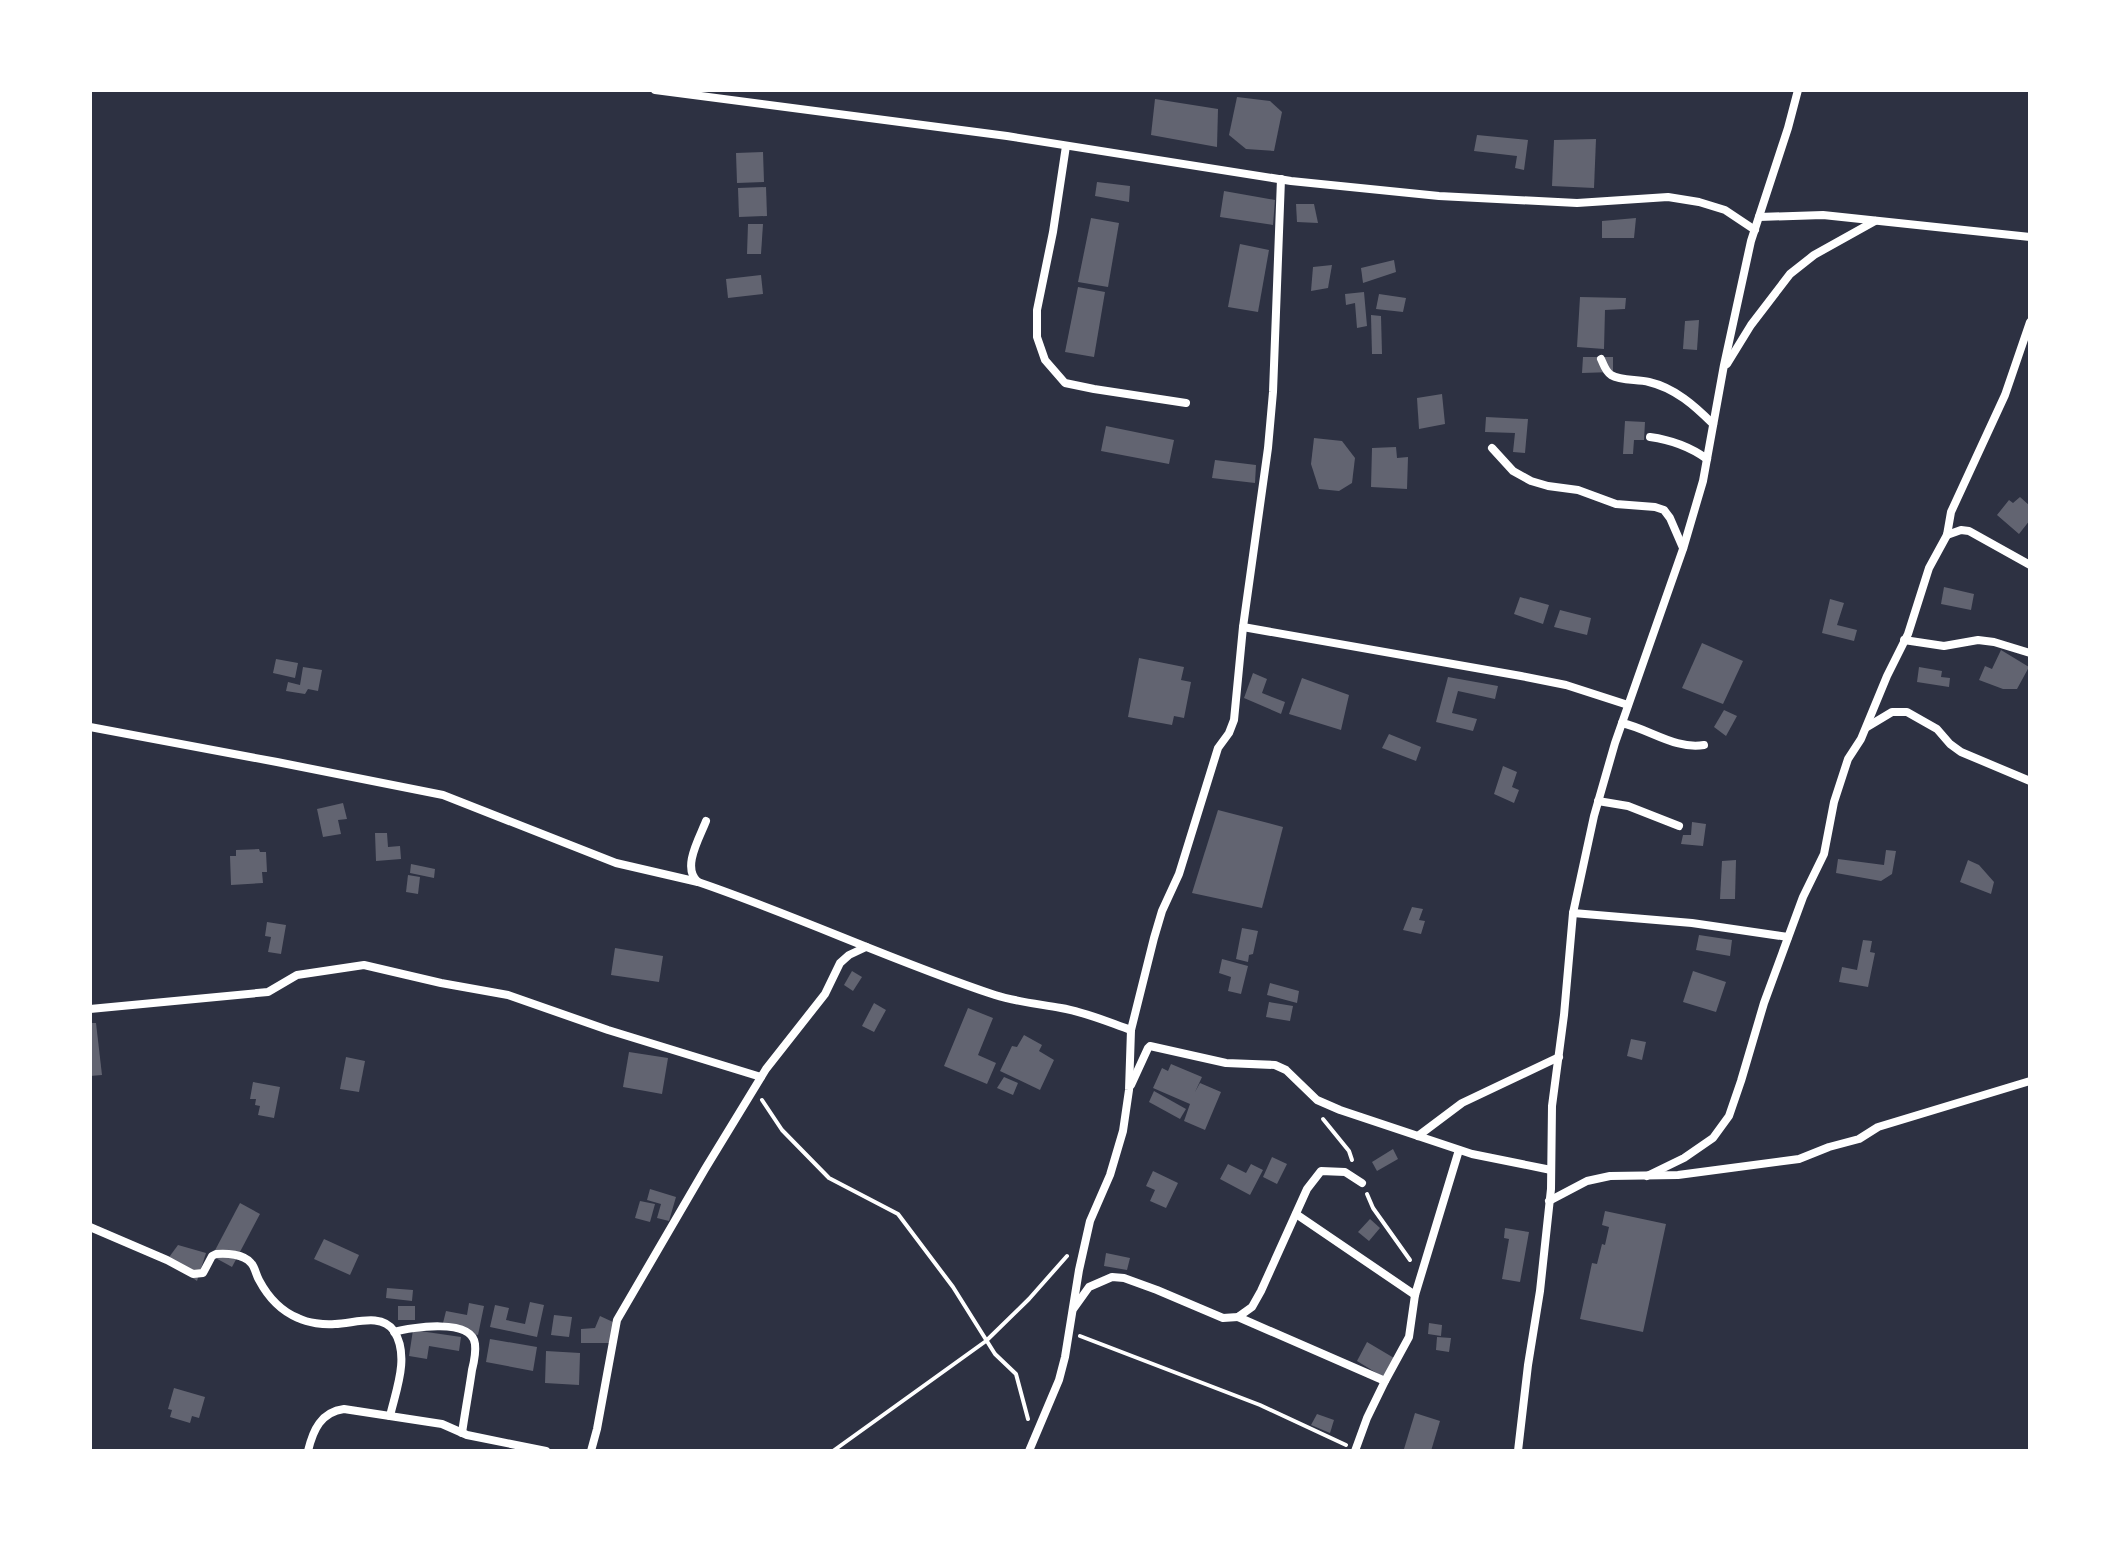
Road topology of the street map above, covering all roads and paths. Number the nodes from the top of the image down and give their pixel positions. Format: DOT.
graph roads {
  1 [pos="655,90"];
  2 [pos="1798,90"];
  3 [pos="680,92"];
  4 [pos="1066,146"];
  5 [pos="1281,179"];
  6 [pos="1759,217"];
  7 [pos="1876,221"];
  8 [pos="1755,230"];
  9 [pos="2030,237"];
  10 [pos="2030,322"];
  11 [pos="1601,359"];
  12 [pos="1723,371"];
  13 [pos="1186,403"];
  14 [pos="1713,424"];
  15 [pos="1650,437"];
  16 [pos="1492,448"];
  17 [pos="1707,459"];
  18 [pos="1947,535"];
  19 [pos="1683,549"];
  20 [pos="2030,565"];
  21 [pos="1243,627"];
  22 [pos="1904,640"];
  23 [pos="2030,653"];
  24 [pos="1628,705"];
  25 [pos="1622,723"];
  26 [pos="90,727"];
  27 [pos="1866,727"];
  28 [pos="1704,745"];
  29 [pos="2030,781"];
  30 [pos="1598,801"];
  31 [pos="706,821"];
  32 [pos="1679,826"];
  33 [pos="698,882"];
  34 [pos="1573,913"];
  35 [pos="1788,937"];
  36 [pos="866,947"];
  37 [pos="90,1009"];
  38 [pos="1131,1030"];
  39 [pos="1559,1057"];
  40 [pos="761,1077"];
  41 [pos="2030,1081"];
  42 [pos="754,1088"];
  43 [pos="1129,1090"];
  44 [pos="1321,1115"];
  45 [pos="1418,1136"];
  46 [pos="1459,1150"];
  47 [pos="1551,1170"];
  48 [pos="1647,1176"];
  49 [pos="1362,1183"];
  50 [pos="1549,1201"];
  51 [pos="1296,1214"];
  52 [pos="90,1227"];
  53 [pos="1089,1229"];
  54 [pos="1421,1275"];
  55 [pos="1415,1295"];
  56 [pos="1073,1310"];
  57 [pos="1238,1317"];
  58 [pos="394,1332"];
  59 [pos="1069,1332"];
  60 [pos="986,1341"];
  61 [pos="1385,1381"];
  62 [pos="390,1416"];
  63 [pos="462,1433"];
  64 [pos="1033,1440"];
  65 [pos="516,1447"];
  66 [pos="1355,1450"];
  67 [pos="308,1451"];
  68 [pos="546,1451"];
  69 [pos="591,1451"];
  70 [pos="833,1451"];
  71 [pos="1029,1451"];
  72 [pos="1518,1451"];
  1 -- 3 [label="street"];
  2 -- 6 [label="street"];
  3 -- 4 [label="street"];
  4 -- 5 [label="street"];
  4 -- 13 [label="street"];
  5 -- 8 [label="street"];
  5 -- 21 [label="street"];
  6 -- 7 [label="street"];
  6 -- 8 [label="street"];
  7 -- 9 [label="street"];
  7 -- 12 [label="street"];
  8 -- 12 [label="street"];
  10 -- 18 [label="street"];
  11 -- 14 [label="street"];
  12 -- 14 [label="street"];
  14 -- 17 [label="street"];
  15 -- 17 [label="street"];
  16 -- 19 [label="street"];
  17 -- 19 [label="street"];
  18 -- 20 [label="street"];
  18 -- 22 [label="street"];
  19 -- 24 [label="street"];
  21 -- 24 [label="street"];
  21 -- 38 [label="street"];
  22 -- 23 [label="street"];
  22 -- 27 [label="street"];
  24 -- 25 [label="street"];
  25 -- 28 [label="street"];
  25 -- 30 [label="street"];
  26 -- 33 [label="street"];
  27 -- 29 [label="street"];
  27 -- 35 [label="street"];
  30 -- 32 [label="street"];
  30 -- 34 [label="street"];
  31 -- 33 [label="street"];
  33 -- 36 [label="street"];
  34 -- 35 [label="street"];
  34 -- 39 [label="street"];
  35 -- 48 [label="street"];
  36 -- 38 [label="street"];
  36 -- 40 [label="street"];
  37 -- 40 [label="street"];
  38 -- 43 [label="street"];
  39 -- 45 [label="street"];
  39 -- 47 [label="street"];
  40 -- 42 [label="street"];
  41 -- 48 [label="street"];
  42 -- 60 [label="path"];
  42 -- 69 [label="street"];
  43 -- 45 [label="street"];
  43 -- 53 [label="street"];
  44 -- 49 [label="path"];
  45 -- 46 [label="street"];
  46 -- 47 [label="street"];
  46 -- 54 [label="street"];
  47 -- 50 [label="street"];
  48 -- 50 [label="street"];
  49 -- 51 [label="street"];
  49 -- 54 [label="path"];
  50 -- 72 [label="street"];
  51 -- 55 [label="street"];
  51 -- 57 [label="street"];
  52 -- 58 [label="street"];
  53 -- 56 [label="street"];
  53 -- 60 [label="path"];
  54 -- 55 [label="street"];
  55 -- 61 [label="street"];
  56 -- 57 [label="street"];
  56 -- 59 [label="street"];
  57 -- 61 [label="street"];
  58 -- 62 [label="street"];
  58 -- 63 [label="street"];
  59 -- 64 [label="street"];
  59 -- 66 [label="path"];
  60 -- 64 [label="path"];
  60 -- 70 [label="path"];
  61 -- 66 [label="street"];
  62 -- 63 [label="street"];
  62 -- 67 [label="street"];
  63 -- 65 [label="street"];
  64 -- 71 [label="street"];
  65 -- 68 [label="street"];
}
